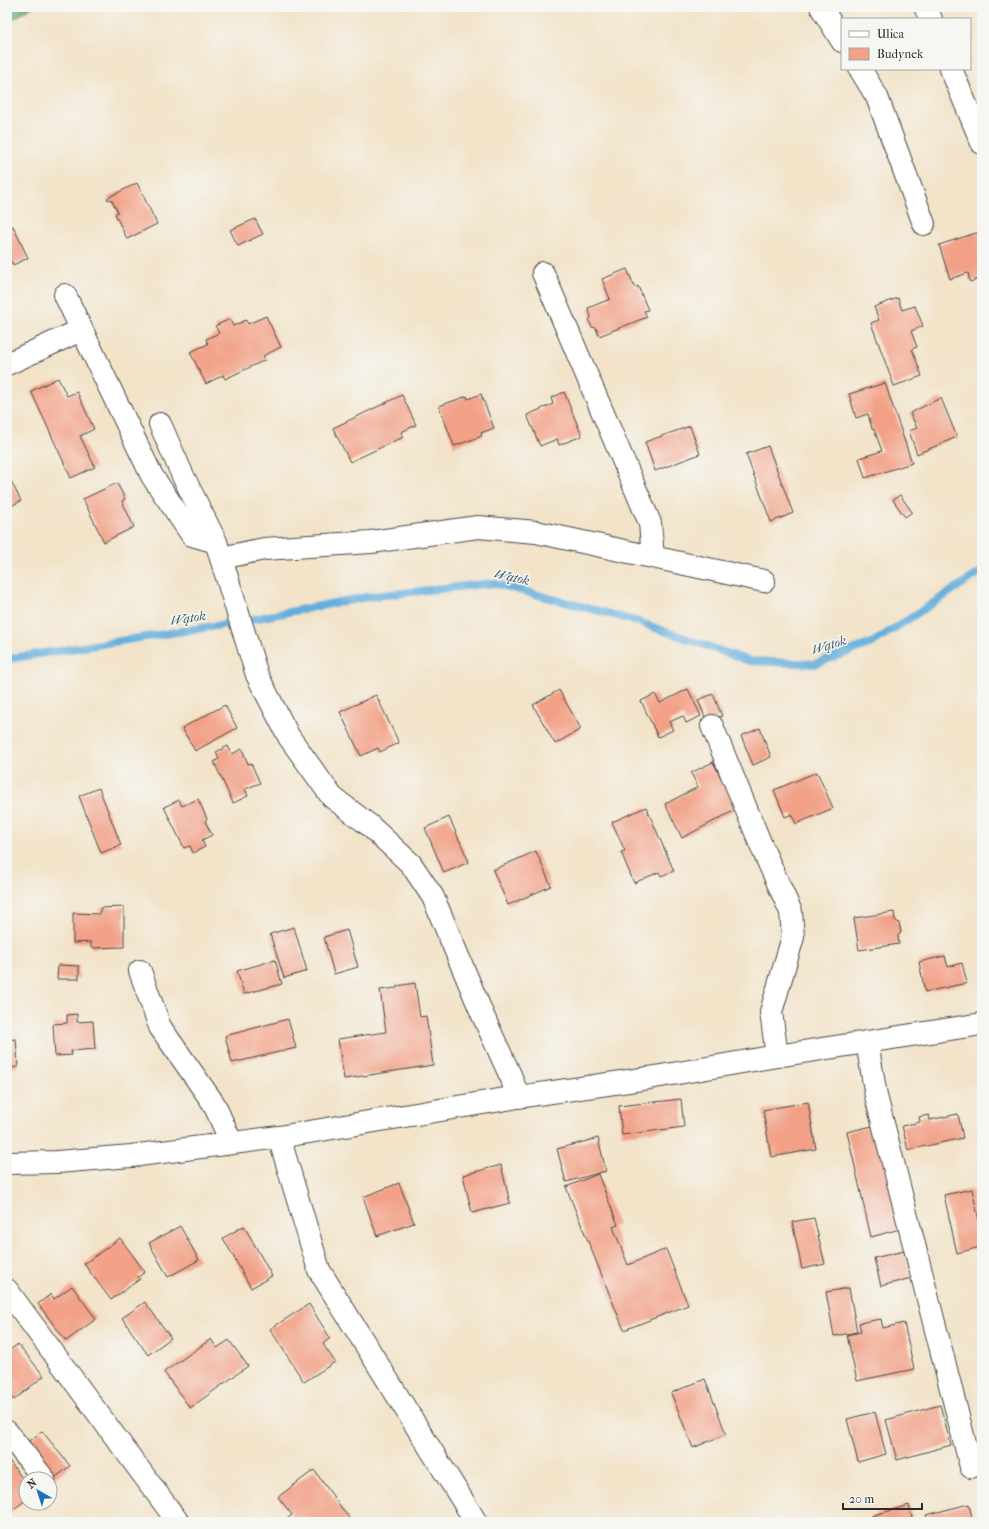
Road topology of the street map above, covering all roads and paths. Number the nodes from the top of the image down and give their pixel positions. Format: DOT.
graph roads {
  1 [pos="821,7"];
  2 [pos="925,7"];
  3 [pos="930,18"];
  4 [pos="841,39"];
  5 [pos="861,70"];
  6 [pos="951,70"];
  7 [pos="982,143"];
  8 [pos="924,224"];
  9 [pos="543,273"];
  10 [pos="65,295"];
  11 [pos="81,330"];
  12 [pos="7,364"];
  13 [pos="160,424"];
  14 [pos="218,550"];
  15 [pos="653,557"];
  16 [pos="764,581"];
  17 [pos="712,726"];
  18 [pos="140,971"];
  19 [pos="981,1026"];
  20 [pos="868,1042"];
  21 [pos="777,1056"];
  22 [pos="518,1096"];
  23 [pos="279,1137"];
  24 [pos="231,1142"];
  25 [pos="7,1163"];
  26 [pos="7,1290"];
  27 [pos="7,1432"];
  28 [pos="971,1467"];
  29 [pos="38,1471"];
  30 [pos="178,1522"];
  31 [pos="476,1522"];
  1 -- 4 [label="street"];
  2 -- 3 [label="street"];
  5 -- 8 [label="street"];
  6 -- 7 [label="street"];
  9 -- 15 [label="street"];
  10 -- 11 [label="street"];
  11 -- 12 [label="street"];
  11 -- 14 [label="street"];
  13 -- 14 [label="street"];
  14 -- 15 [label="street"];
  14 -- 22 [label="street"];
  15 -- 16 [label="street"];
  17 -- 21 [label="street"];
  18 -- 24 [label="street"];
  19 -- 20 [label="street"];
  20 -- 21 [label="street"];
  20 -- 28 [label="street"];
  21 -- 22 [label="street"];
  22 -- 23 [label="street"];
  23 -- 24 [label="street"];
  23 -- 31 [label="street"];
  24 -- 25 [label="street"];
  26 -- 30 [label="street"];
  27 -- 29 [label="street"];
}
